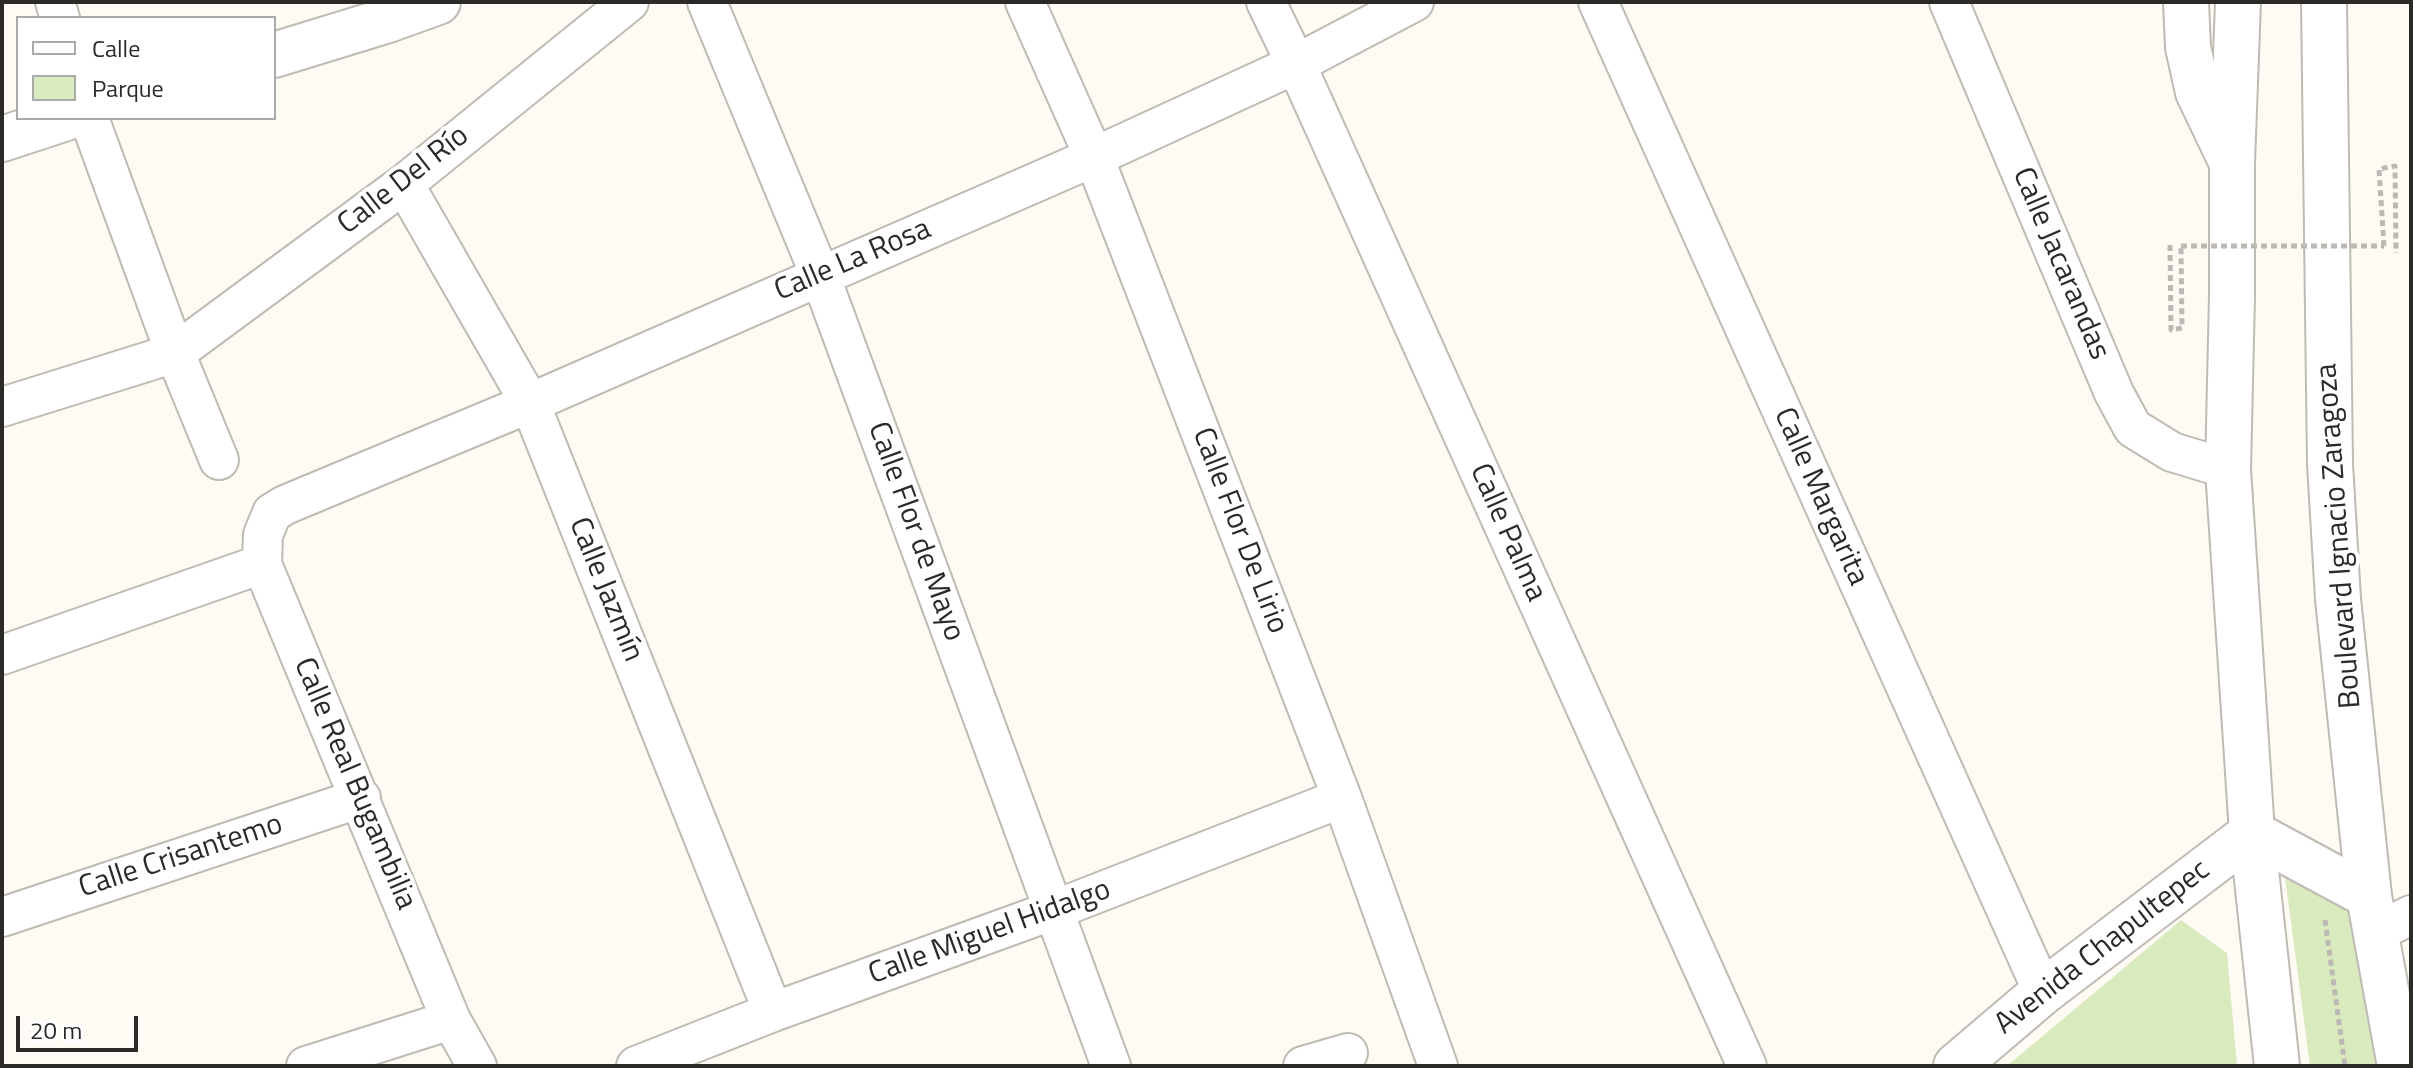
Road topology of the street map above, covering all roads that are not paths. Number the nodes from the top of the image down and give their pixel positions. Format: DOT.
graph roads {
  1 [pos="438,2"];
  2 [pos="629,2"];
  3 [pos="707,2"];
  4 [pos="1025,2"];
  5 [pos="1266,2"];
  6 [pos="1414,2"];
  7 [pos="1598,2"];
  8 [pos="1949,2"];
  9 [pos="2186,2"];
  10 [pos="2238,2"];
  11 [pos="2324,2"];
  12 [pos="276,54"];
  13 [pos="1296,64"];
  14 [pos="60,120"];
  15 [pos="90,120"];
  16 [pos="2,139"];
  17 [pos="1094,157"];
  18 [pos="2232,163"];
  19 [pos="404,184"];
  20 [pos="820,275"];
  21 [pos="175,353"];
  22 [pos="530,403"];
  23 [pos="2,407"];
  24 [pos="219,460"];
  25 [pos="2228,469"];
  26 [pos="285,505"];
  27 [pos="262,564"];
  28 [pos="2,655"];
  29 [pos="361,798"];
  30 [pos="1342,798"];
  31 [pos="2252,833"];
  32 [pos="1054,910"];
  33 [pos="2385,915"];
  34 [pos="2,917"];
  35 [pos="2043,992"];
  36 [pos="773,1012"];
  37 [pos="451,1020"];
  38 [pos="1348,1053"];
  39 [pos="306,1066"];
  40 [pos="477,1066"];
  41 [pos="636,1066"];
  42 [pos="1111,1066"];
  43 [pos="1303,1066"];
  44 [pos="1438,1066"];
  45 [pos="1747,1066"];
  46 [pos="1956,1066"];
  47 [pos="2277,1066"];
  48 [pos="2400,1066"];
  1 -- 12 [label="main road"];
  2 -- 19 [label="street, Calle Del Río"];
  3 -- 20 [label="street, Calle Flor de Mayo"];
  4 -- 17 [label="street, Calle Flor De Lirio"];
  5 -- 13 [label="street, Calle Palma"];
  6 -- 13 [label="street, Calle La Rosa"];
  7 -- 35 [label="street, Calle Margarita"];
  8 -- 25 [label="street, Calle Jacarandas"];
  9 -- 18 [label="main road"];
  10 -- 18 [label="main road"];
  11 -- 33 [label="main road, Boulevard Ignacio Zaragoza"];
  13 -- 17 [label="street, Calle La Rosa"];
  13 -- 45 [label="street, Calle Palma"];
  14 -- 16 [label="main road"];
  15 -- 21 [label="street"];
  17 -- 20 [label="street, Calle La Rosa"];
  17 -- 30 [label="street, Calle Flor De Lirio"];
  18 -- 25 [label="main road"];
  19 -- 21 [label="street, Calle Del Río"];
  19 -- 22 [label="street, Calle Jazmín"];
  20 -- 22 [label="street, Calle La Rosa"];
  20 -- 32 [label="street, Calle Flor de Mayo"];
  21 -- 23 [label="street, Calle Del Río"];
  21 -- 24 [label="street"];
  22 -- 26 [label="street, Calle La Rosa"];
  22 -- 36 [label="street, Calle Jazmín"];
  25 -- 31 [label="main road"];
  26 -- 27 [label="street, Calle Real Bugambilia"];
  27 -- 28 [label="street"];
  27 -- 29 [label="street, Calle Real Bugambilia"];
  29 -- 34 [label="street, Calle Crisantemo"];
  29 -- 37 [label="street, Calle Real Bugambilia"];
  30 -- 32 [label="street, Calle Miguel Hidalgo"];
  30 -- 44 [label="street, Calle Flor De Lirio"];
  31 -- 33 [label="main road"];
  31 -- 35 [label="main road, Avenida Chapultepec"];
  31 -- 47 [label="main road"];
  32 -- 36 [label="street, Calle Miguel Hidalgo"];
  32 -- 42 [label="street, Calle Flor de Mayo"];
  33 -- 48 [label="main road, Boulevard Ignacio Zaragoza"];
  35 -- 46 [label="main road, Avenida Chapultepec"];
  36 -- 41 [label="street, Calle Miguel Hidalgo"];
  37 -- 39 [label="street"];
  37 -- 40 [label="street, Calle Real Bugambilia"];
  38 -- 43 [label="street"];
}
